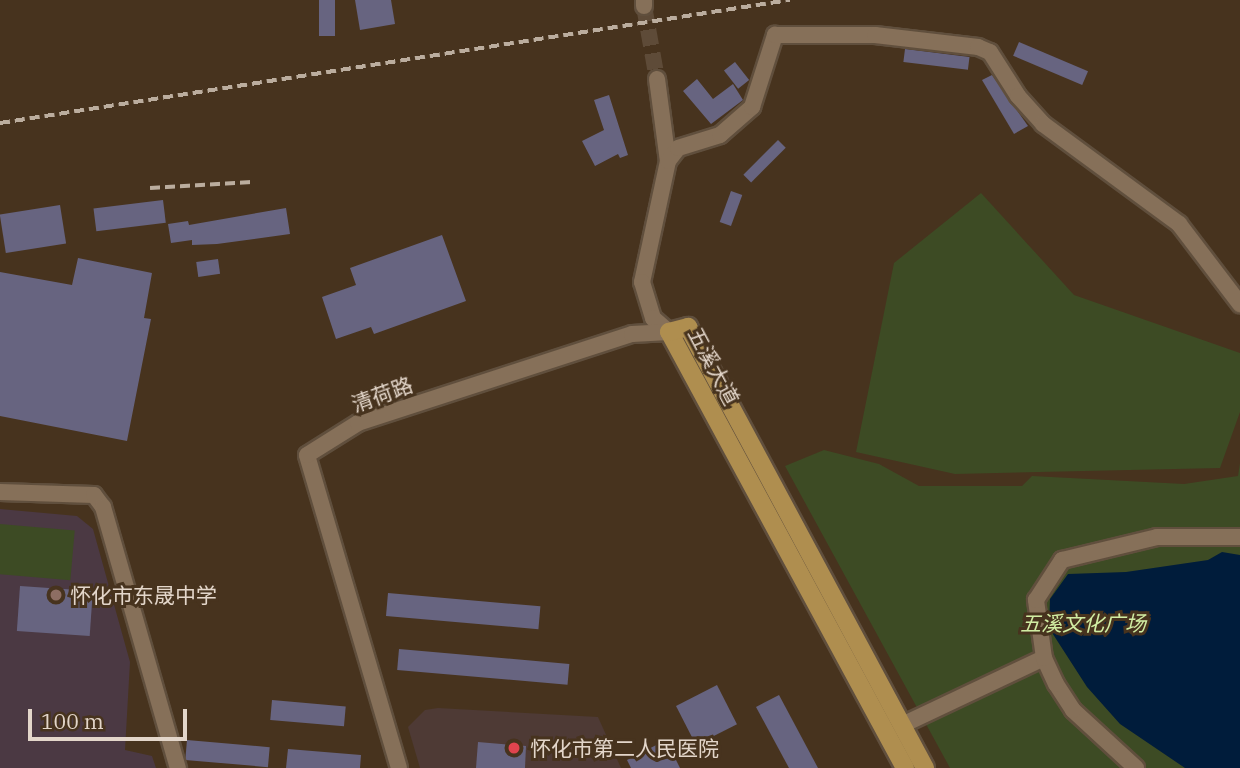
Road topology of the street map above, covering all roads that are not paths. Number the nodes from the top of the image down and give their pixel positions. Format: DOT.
graph roads {
  1 [pos="657,79"];
  2 [pos="668,161"];
  3 [pos="1240,304"];
  4 [pos="669,332"];
  5 [pos="0,492"];
  6 [pos="1240,531"];
  7 [pos="1240,537"];
  8 [pos="1044,658"];
  9 [pos="902,725"];
  10 [pos="178,768"];
  11 [pos="399,768"];
  12 [pos="905,768"];
  13 [pos="925,768"];
  14 [pos="1136,768"];
  1 -- 2 [label="street"];
  2 -- 3 [label="street"];
  2 -- 4 [label="street"];
  4 -- 9 [label="main road, 五溪大道"];
  4 -- 11 [label="street, 清荷路"];
  4 -- 12 [label="main road, 五溪大道"];
  5 -- 10 [label="street"];
  6 -- 7 [label="street"];
  7 -- 8 [label="street"];
  8 -- 9 [label="street"];
  8 -- 14 [label="street"];
  9 -- 13 [label="main road, 五溪大道"];
}
